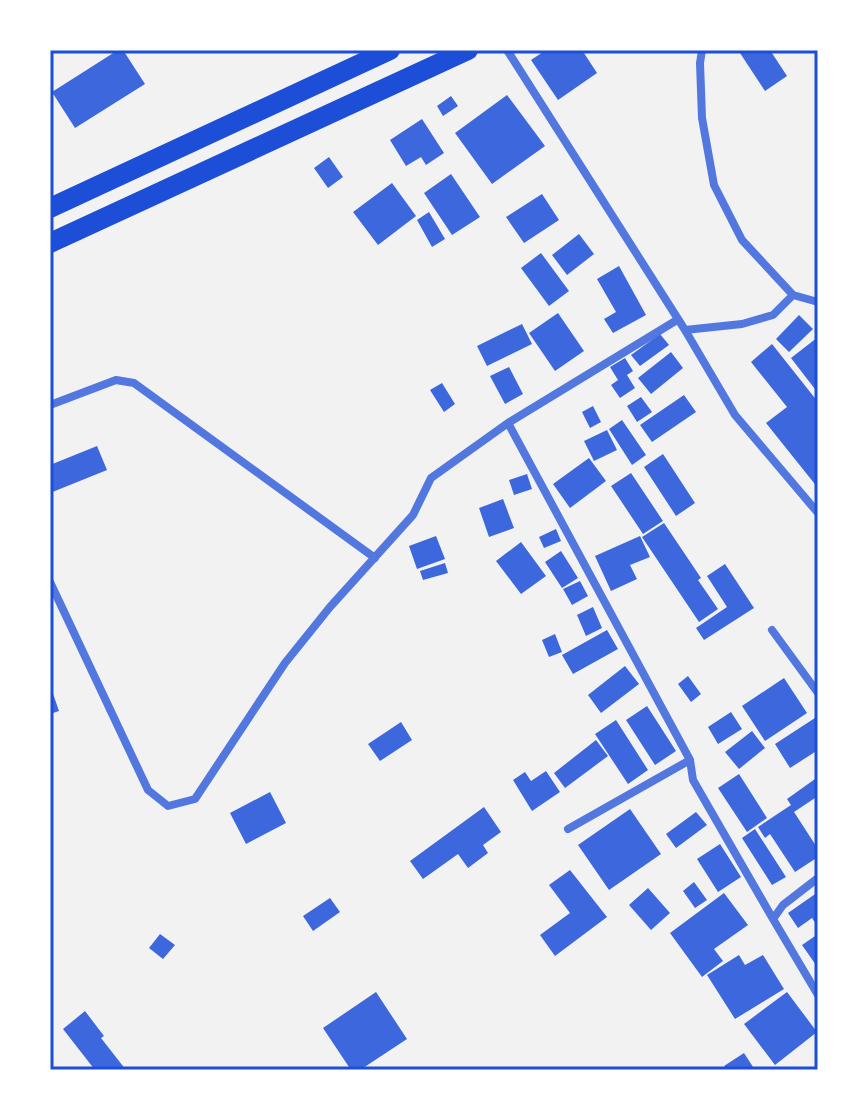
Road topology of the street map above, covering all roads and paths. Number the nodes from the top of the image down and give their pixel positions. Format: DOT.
graph roads {
  1 [pos="390,50"];
  2 [pos="468,50"];
  3 [pos="507,50"];
  4 [pos="702,50"];
  5 [pos="50,208"];
  6 [pos="50,243"];
  7 [pos="793,295"];
  8 [pos="818,302"];
  9 [pos="677,320"];
  10 [pos="685,330"];
  11 [pos="50,405"];
  12 [pos="508,423"];
  13 [pos="818,513"];
  14 [pos="375,558"];
  15 [pos="50,582"];
  16 [pos="772,630"];
  17 [pos="818,693"];
  18 [pos="690,760"];
  19 [pos="568,829"];
  20 [pos="818,878"];
  21 [pos="773,919"];
  22 [pos="818,995"];
  1 -- 5 [label="main road"];
  2 -- 6 [label="main road"];
  3 -- 9 [label="street"];
  4 -- 7 [label="street"];
  7 -- 8 [label="street"];
  7 -- 10 [label="street"];
  9 -- 10 [label="street"];
  9 -- 12 [label="street"];
  10 -- 13 [label="street"];
  11 -- 14 [label="street"];
  12 -- 14 [label="street"];
  12 -- 18 [label="street"];
  14 -- 15 [label="street"];
  16 -- 17 [label="street"];
  18 -- 19 [label="street"];
  18 -- 21 [label="street"];
  20 -- 21 [label="street"];
  21 -- 22 [label="street"];
}
